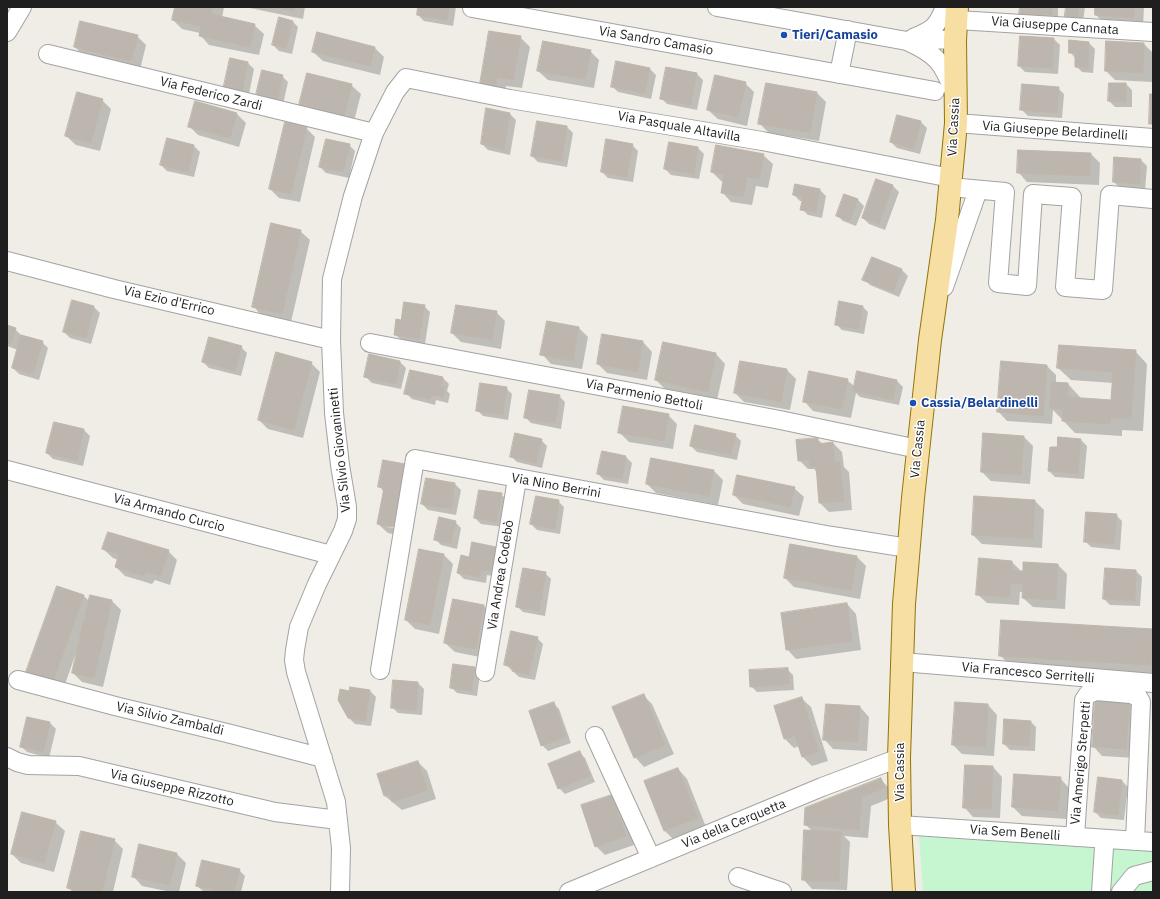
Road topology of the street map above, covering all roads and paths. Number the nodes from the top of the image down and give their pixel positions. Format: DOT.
graph roads {
  1 [pos="22,7"];
  2 [pos="717,7"];
  3 [pos="472,8"];
  4 [pos="954,25"];
  5 [pos="848,30"];
  6 [pos="7,32"];
  7 [pos="1153,32"];
  8 [pos="914,44"];
  9 [pos="48,54"];
  10 [pos="840,74"];
  11 [pos="406,78"];
  12 [pos="935,91"];
  13 [pos="956,97"];
  14 [pos="956,123"];
  15 [pos="374,134"];
  16 [pos="1153,138"];
  17 [pos="951,182"];
  18 [pos="978,190"];
  19 [pos="1153,199"];
  20 [pos="7,261"];
  21 [pos="934,314"];
  22 [pos="331,340"];
  23 [pos="370,343"];
  24 [pos="918,449"];
  25 [pos="7,470"];
  26 [pos="517,479"];
  27 [pos="908,548"];
  28 [pos="331,555"];
  29 [pos="902,662"];
  30 [pos="380,670"];
  31 [pos="485,672"];
  32 [pos="18,680"];
  33 [pos="1153,683"];
  34 [pos="595,736"];
  35 [pos="7,757"];
  36 [pos="322,758"];
  37 [pos="899,758"];
  38 [pos="338,820"];
  39 [pos="900,825"];
  40 [pos="1075,838"];
  41 [pos="1135,841"];
  42 [pos="1153,842"];
  43 [pos="1104,848"];
  44 [pos="651,858"];
  45 [pos="1153,871"];
  46 [pos="738,877"];
  47 [pos="340,892"];
  48 [pos="569,892"];
  49 [pos="782,892"];
  50 [pos="904,892"];
  51 [pos="1101,892"];
  52 [pos="1121,892"];
  1 -- 6 [label="street"];
  2 -- 5 [label="street, Via Giuseppe Cannata"];
  3 -- 10 [label="street, Via Sandro Camasio"];
  4 -- 7 [label="street, Via Giuseppe Cannata"];
  4 -- 8 [label="street"];
  4 -- 8 [label="street, Via Giuseppe Cannata"];
  4 -- 13 [label="main road, Via Cassia"];
  5 -- 8 [label="street, Via Giuseppe Cannata"];
  5 -- 10 [label="street"];
  8 -- 13 [label="street"];
  9 -- 15 [label="street, Via Federico Zardi"];
  10 -- 12 [label="street, Via Sandro Camasio"];
  11 -- 15 [label="street, Via Silvio Giovaninetti"];
  11 -- 17 [label="street, Via Pasquale Altavilla"];
  13 -- 14 [label="main road, Via Cassia"];
  14 -- 16 [label="street, Via Giuseppe Belardinelli"];
  14 -- 17 [label="main road, Via Cassia"];
  15 -- 22 [label="street, Via Silvio Giovaninetti"];
  17 -- 18 [label="street, Via Pasquale Altavilla"];
  17 -- 21 [label="main road, Via Cassia"];
  18 -- 19 [label="street, Via Pasquale Altavilla"];
  18 -- 21 [label="street"];
  20 -- 22 [label="street, Via Ezio d'Errico"];
  21 -- 24 [label="main road, Via Cassia"];
  22 -- 28 [label="street, Via Silvio Giovaninetti"];
  23 -- 24 [label="street, Via Parmenio Bettoli"];
  24 -- 27 [label="main road, Via Cassia"];
  25 -- 28 [label="street, Via Armando Curcio"];
  26 -- 27 [label="street, Via Nino Berrini"];
  26 -- 30 [label="street, Via Nino Berrini"];
  26 -- 31 [label="street, Via Andrea Codebò"];
  27 -- 29 [label="main road, Via Cassia"];
  28 -- 36 [label="street, Via Silvio Giovaninetti"];
  29 -- 33 [label="street, Via Francesco Serritelli"];
  29 -- 37 [label="main road, Via Cassia"];
  32 -- 36 [label="street, Via Silvio Zambaldi"];
  34 -- 44 [label="street"];
  35 -- 38 [label="street, Via Giuseppe Rizzotto"];
  36 -- 38 [label="street, Via Silvio Giovaninetti"];
  37 -- 39 [label="main road, Via Cassia"];
  37 -- 44 [label="street, Via della Cerquetta"];
  38 -- 47 [label="street, Via Silvio Giovaninetti"];
  39 -- 40 [label="street, Via Sem Benelli"];
  39 -- 50 [label="main road, Via Cassia"];
  40 -- 41 [label="street, Via Sem Benelli"];
  40 -- 41 [label="street, Via Amerigo Sterpetti"];
  41 -- 42 [label="street, Via Sem Benelli"];
  43 -- 51 [label="street"];
  44 -- 48 [label="street, Via della Cerquetta"];
  45 -- 52 [label="street"];
  46 -- 49 [label="street"];
}
